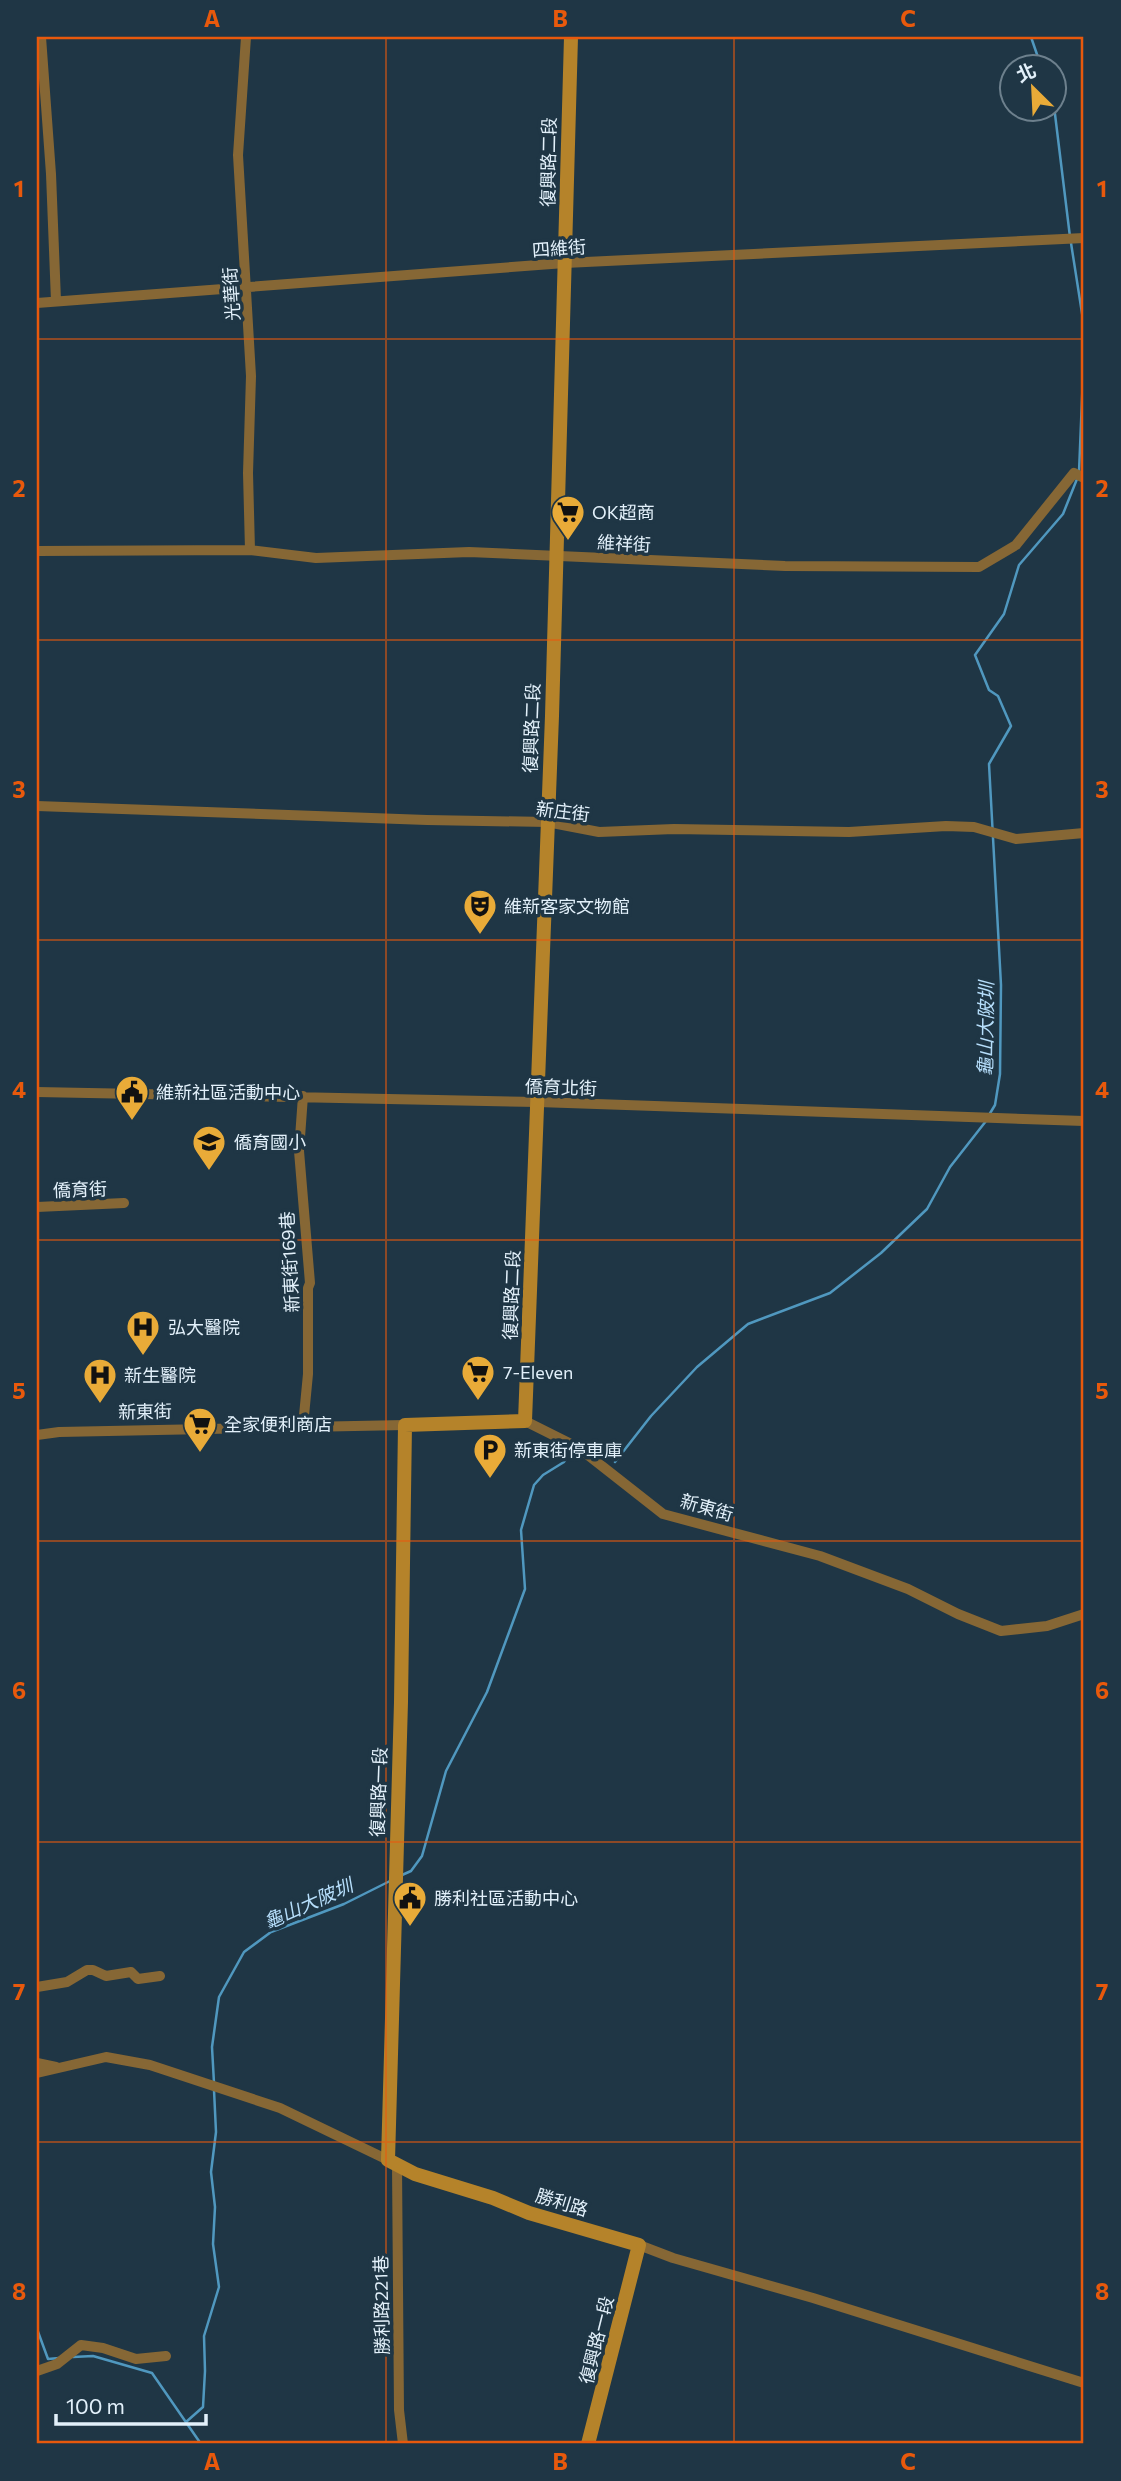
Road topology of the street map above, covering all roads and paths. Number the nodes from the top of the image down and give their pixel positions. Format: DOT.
graph roads {
  1 [pos="41,37"];
  2 [pos="246,37"];
  3 [pos="571,37"];
  4 [pos="1084,238"];
  5 [pos="565,263"];
  6 [pos="247,288"];
  7 [pos="56,302"];
  8 [pos="37,303"];
  9 [pos="1084,478"];
  10 [pos="250,550"];
  11 [pos="37,551"];
  12 [pos="556,555"];
  13 [pos="37,806"];
  14 [pos="547,822"];
  15 [pos="1084,833"];
  16 [pos="37,1092"];
  17 [pos="303,1096"];
  18 [pos="538,1102"];
  19 [pos="1084,1121"];
  20 [pos="124,1203"];
  21 [pos="37,1207"];
  22 [pos="525,1421"];
  23 [pos="405,1425"];
  24 [pos="303,1426"];
  25 [pos="37,1435"];
  26 [pos="1084,1614"];
  27 [pos="160,1976"];
  28 [pos="37,1987"];
  29 [pos="37,2063"];
  30 [pos="60,2068"];
  31 [pos="37,2073"];
  32 [pos="393,2162"];
  33 [pos="639,2245"];
  34 [pos="166,2356"];
  35 [pos="37,2371"];
  36 [pos="1084,2384"];
  37 [pos="403,2444"];
  38 [pos="588,2444"];
  1 -- 7 [label="street"];
  2 -- 6 [label="street, 光華街"];
  3 -- 5 [label="street, 復興路二段"];
  4 -- 5 [label="street, 四維街"];
  5 -- 6 [label="street, 四維街"];
  5 -- 12 [label="street, 復興路二段"];
  6 -- 7 [label="street, 四維街"];
  6 -- 10 [label="street, 光華街"];
  7 -- 8 [label="street, 四維街"];
  9 -- 12 [label="street, 維祥街"];
  10 -- 11 [label="street, 維祥街"];
  10 -- 12 [label="street, 維祥街"];
  12 -- 14 [label="street, 復興路二段"];
  13 -- 14 [label="street, 新庄街"];
  14 -- 15 [label="street, 新庄街"];
  14 -- 18 [label="street, 復興路二段"];
  16 -- 17 [label="street, 僑育北街"];
  17 -- 18 [label="street, 僑育北街"];
  17 -- 24 [label="street, 新東街169巷"];
  18 -- 19 [label="street, 僑育北街"];
  18 -- 22 [label="street, 復興路二段"];
  20 -- 21 [label="street, 僑育街"];
  22 -- 23 [label="street, 新東街"];
  22 -- 26 [label="street, 新東街"];
  23 -- 24 [label="street, 新東街"];
  23 -- 32 [label="street, 復興路一段"];
  24 -- 25 [label="street, 新東街"];
  27 -- 28 [label="street"];
  29 -- 30 [label="street"];
  30 -- 31 [label="street, 勝利路"];
  30 -- 32 [label="street, 勝利路"];
  32 -- 33 [label="street, 勝利路"];
  32 -- 37 [label="street, 勝利路221巷"];
  33 -- 36 [label="street, 勝利路"];
  33 -- 38 [label="street, 復興路一段"];
  34 -- 35 [label="street"];
}
